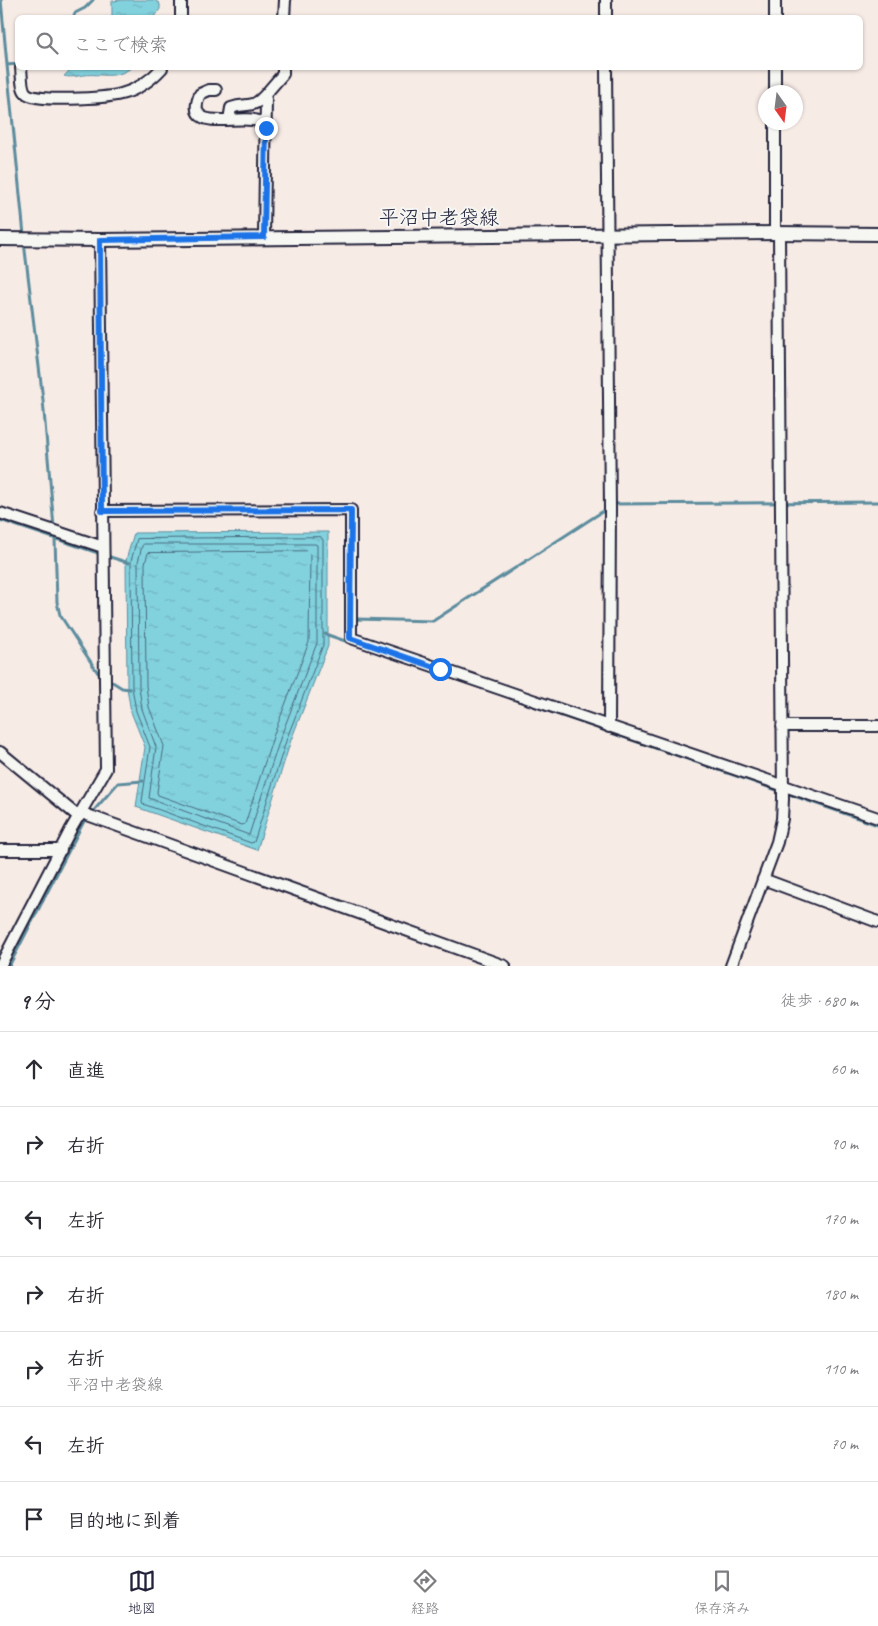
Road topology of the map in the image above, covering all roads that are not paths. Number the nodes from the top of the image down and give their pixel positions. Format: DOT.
graph roads {
  1 [pos="181,0"];
  2 [pos="285,0"];
  3 [pos="606,0"];
  4 [pos="775,0"];
  5 [pos="181,15"];
  6 [pos="284,15"];
  7 [pos="606,15"];
  8 [pos="775,15"];
  9 [pos="21,70"];
  10 [pos="160,70"];
  11 [pos="283,70"];
  12 [pos="606,70"];
  13 [pos="775,70"];
  14 [pos="775,85"];
  15 [pos="216,90"];
  16 [pos="264,96"];
  17 [pos="230,120"];
  18 [pos="266,128"];
  19 [pos="775,130"];
  20 [pos="777,233"];
  21 [pos="878,234"];
  22 [pos="607,236"];
  23 [pos="264,237"];
  24 [pos="0,239"];
  25 [pos="100,240"];
  26 [pos="102,511"];
  27 [pos="0,513"];
  28 [pos="103,547"];
  29 [pos="609,726"];
  30 [pos="782,726"];
  31 [pos="878,726"];
  32 [pos="0,752"];
  33 [pos="783,785"];
  34 [pos="80,815"];
  35 [pos="878,818"];
  36 [pos="0,850"];
  37 [pos="61,850"];
  38 [pos="762,879"];
  39 [pos="878,922"];
  40 [pos="0,966"];
  41 [pos="505,966"];
  42 [pos="731,966"];
  1 -- 5 [label="street"];
  2 -- 6 [label="street"];
  3 -- 7 [label="street"];
  4 -- 8 [label="street"];
  9 -- 10 [label="street"];
  11 -- 16 [label="street"];
  12 -- 22 [label="street"];
  13 -- 14 [label="street"];
  15 -- 17 [label="street"];
  16 -- 17 [label="street"];
  16 -- 18 [label="street"];
  17 -- 18 [label="street"];
  18 -- 23 [label="street"];
  19 -- 20 [label="street"];
  20 -- 21 [label="main road, 平沼中老袋線"];
  20 -- 22 [label="main road, 平沼中老袋線"];
  20 -- 30 [label="street"];
  22 -- 23 [label="main road, 平沼中老袋線"];
  22 -- 29 [label="street"];
  23 -- 25 [label="main road, 平沼中老袋線"];
  24 -- 25 [label="main road, 平沼中老袋線"];
  25 -- 26 [label="street"];
  26 -- 28 [label="street"];
  26 -- 29 [label="street"];
  27 -- 28 [label="street"];
  28 -- 34 [label="street"];
  29 -- 33 [label="street"];
  30 -- 31 [label="street"];
  30 -- 33 [label="street"];
  32 -- 34 [label="street"];
  33 -- 35 [label="street"];
  33 -- 38 [label="street"];
  34 -- 37 [label="street"];
  34 -- 41 [label="street"];
  36 -- 37 [label="street"];
  37 -- 40 [label="street"];
  38 -- 39 [label="street"];
  38 -- 42 [label="street"];
}
